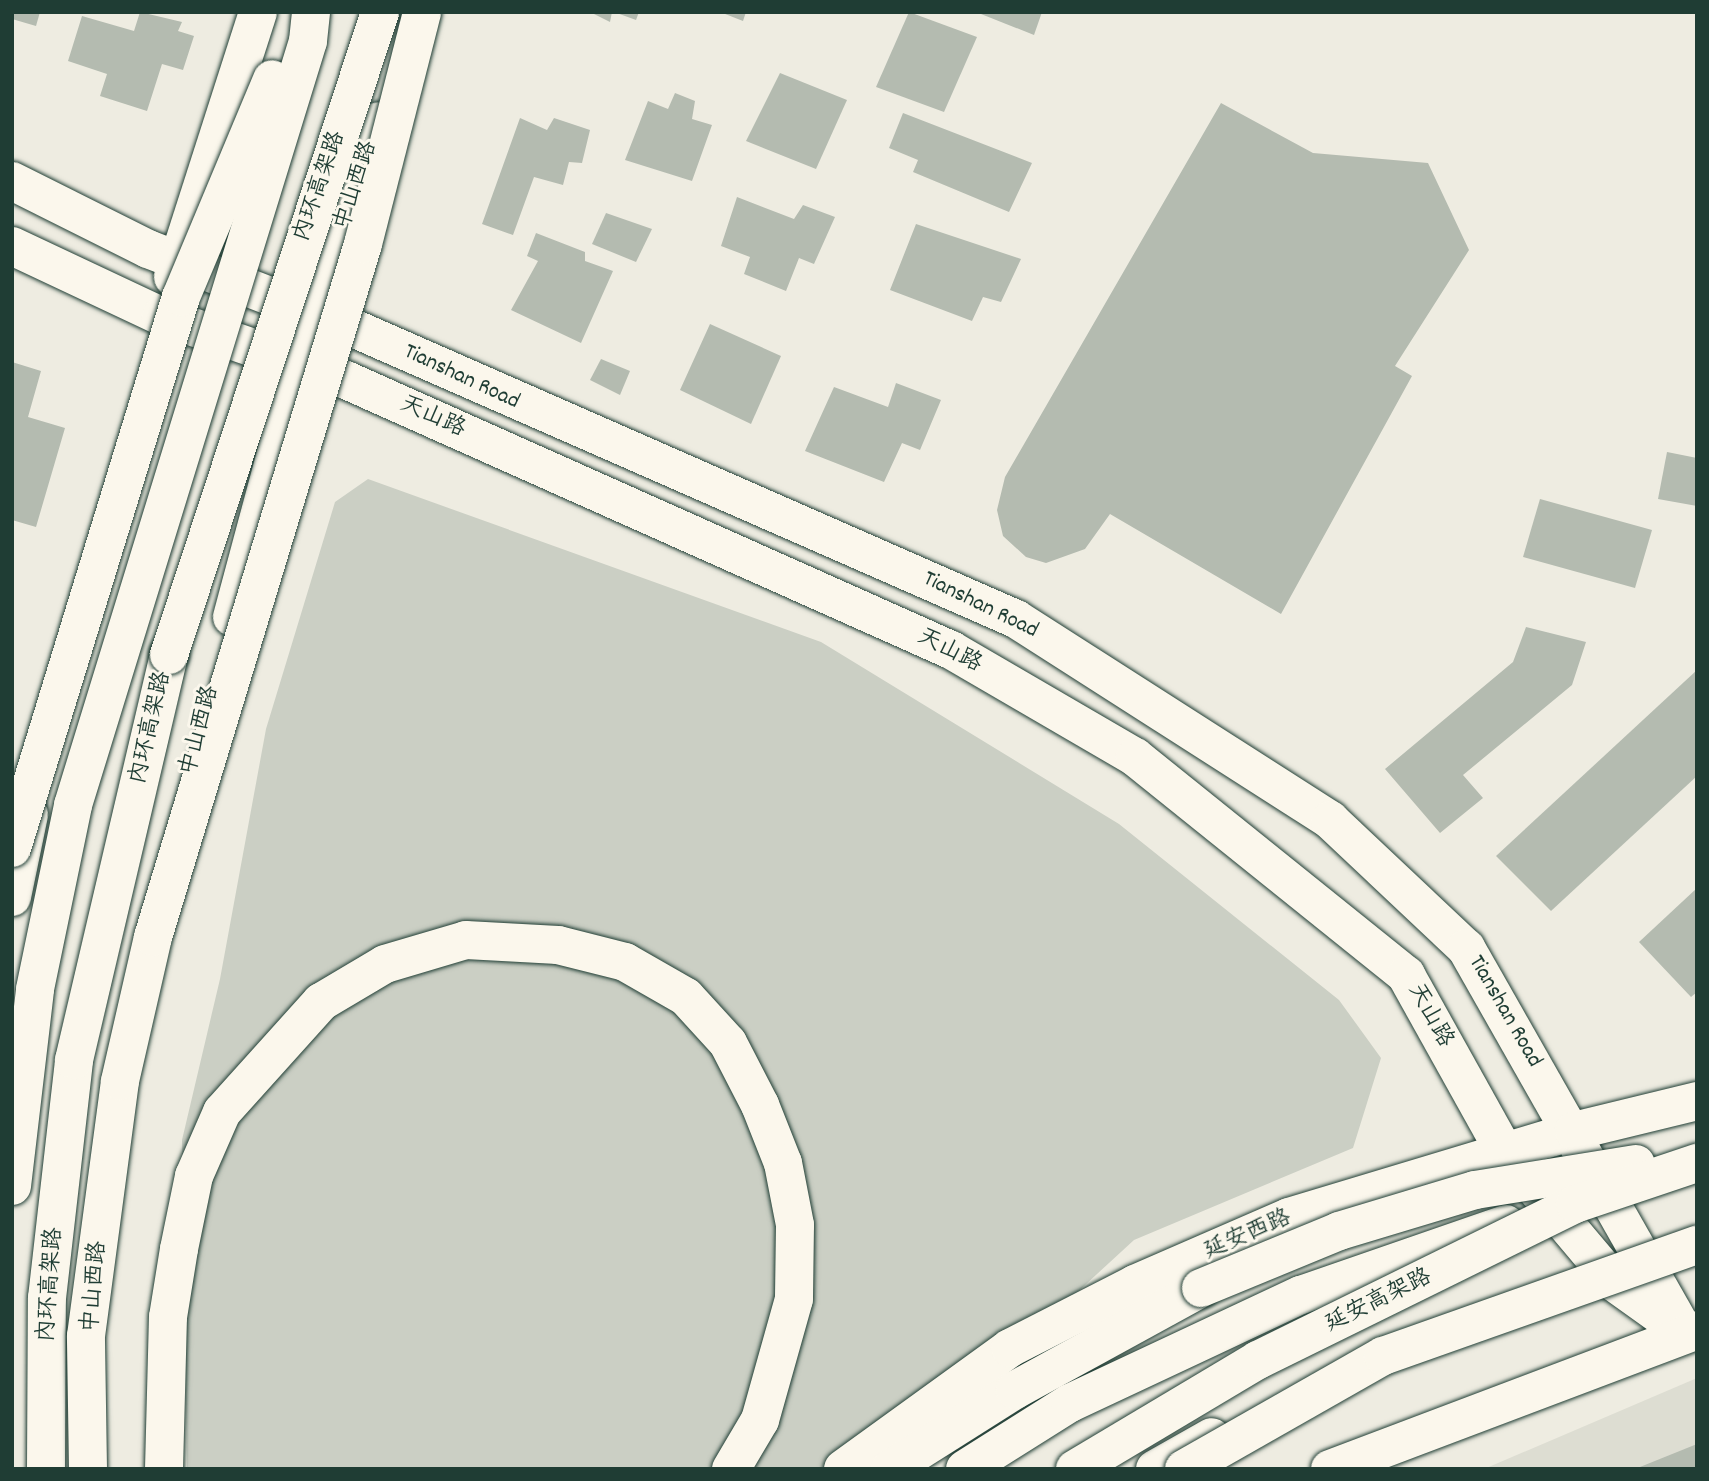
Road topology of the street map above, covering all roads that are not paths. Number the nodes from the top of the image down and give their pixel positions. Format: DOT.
graph roads {
  1 [pos="258,12"];
  2 [pos="300,12"];
  3 [pos="311,12"];
  4 [pos="380,12"];
  5 [pos="412,12"];
  6 [pos="422,12"];
  7 [pos="12,181"];
  8 [pos="12,246"];
  9 [pos="179,259"];
  10 [pos="316,315"];
  11 [pos="161,316"];
  12 [pos="299,363"];
  13 [pos="12,848"];
  14 [pos="12,897"];
  15 [pos="1697,1101"];
  16 [pos="1574,1131"];
  17 [pos="1504,1151"];
  18 [pos="1697,1155"];
  19 [pos="1697,1165"];
  20 [pos="12,1186"];
  21 [pos="1606,1190"];
  22 [pos="1552,1208"];
  23 [pos="1697,1245"];
  24 [pos="1697,1265"];
  25 [pos="1652,1275"];
  26 [pos="1615,1283"];
  27 [pos="1691,1332"];
  28 [pos="46,1469"];
  29 [pos="90,1469"];
  30 [pos="164,1469"];
  31 [pos="731,1469"];
  32 [pos="843,1469"];
  33 [pos="890,1469"];
  34 [pos="965,1469"];
  35 [pos="1074,1469"];
  36 [pos="1155,1469"];
  37 [pos="1184,1469"];
  38 [pos="1330,1469"];
  1 -- 9 [label="main road"];
  2 -- 13 [label="main road, bridge"];
  3 -- 20 [label="main road, bridge"];
  4 -- 28 [label="main road, 内环高架路, bridge"];
  5 -- 10 [label="main road, 中山西路"];
  6 -- 29 [label="main road, bridge"];
  7 -- 9 [label="main road"];
  8 -- 11 [label="main road, 天山路"];
  9 -- 10 [label="main road, Tianshan Road"];
  9 -- 11 [label="main road"];
  10 -- 12 [label="main road, 中山西路"];
  10 -- 16 [label="main road, Tianshan Road"];
  11 -- 12 [label="main road, 天山路"];
  11 -- 14 [label="main road"];
  12 -- 17 [label="main road, 天山路"];
  12 -- 29 [label="main road, 中山西路"];
  15 -- 16 [label="main road, 延安西路"];
  16 -- 17 [label="main road, 延安西路"];
  16 -- 21 [label="main road, Tianshan Road"];
  17 -- 22 [label="main road, 天山路"];
  17 -- 32 [label="main road, 延安西路"];
  18 -- 33 [label="main road, bridge"];
  19 -- 21 [label="main road"];
  19 -- 35 [label="main road, 延安高架路, bridge"];
  21 -- 22 [label="main road"];
  21 -- 25 [label="main road, Tianshan Road"];
  22 -- 26 [label="main road, 天山路"];
  22 -- 34 [label="main road"];
  23 -- 37 [label="main road, bridge"];
  24 -- 25 [label="main road"];
  25 -- 26 [label="main road"];
  25 -- 27 [label="main road, Tianshan Road"];
  26 -- 27 [label="main road, 天山路"];
  26 -- 36 [label="main road"];
  27 -- 38 [label="main road"];
  30 -- 31 [label="main road"];
}
